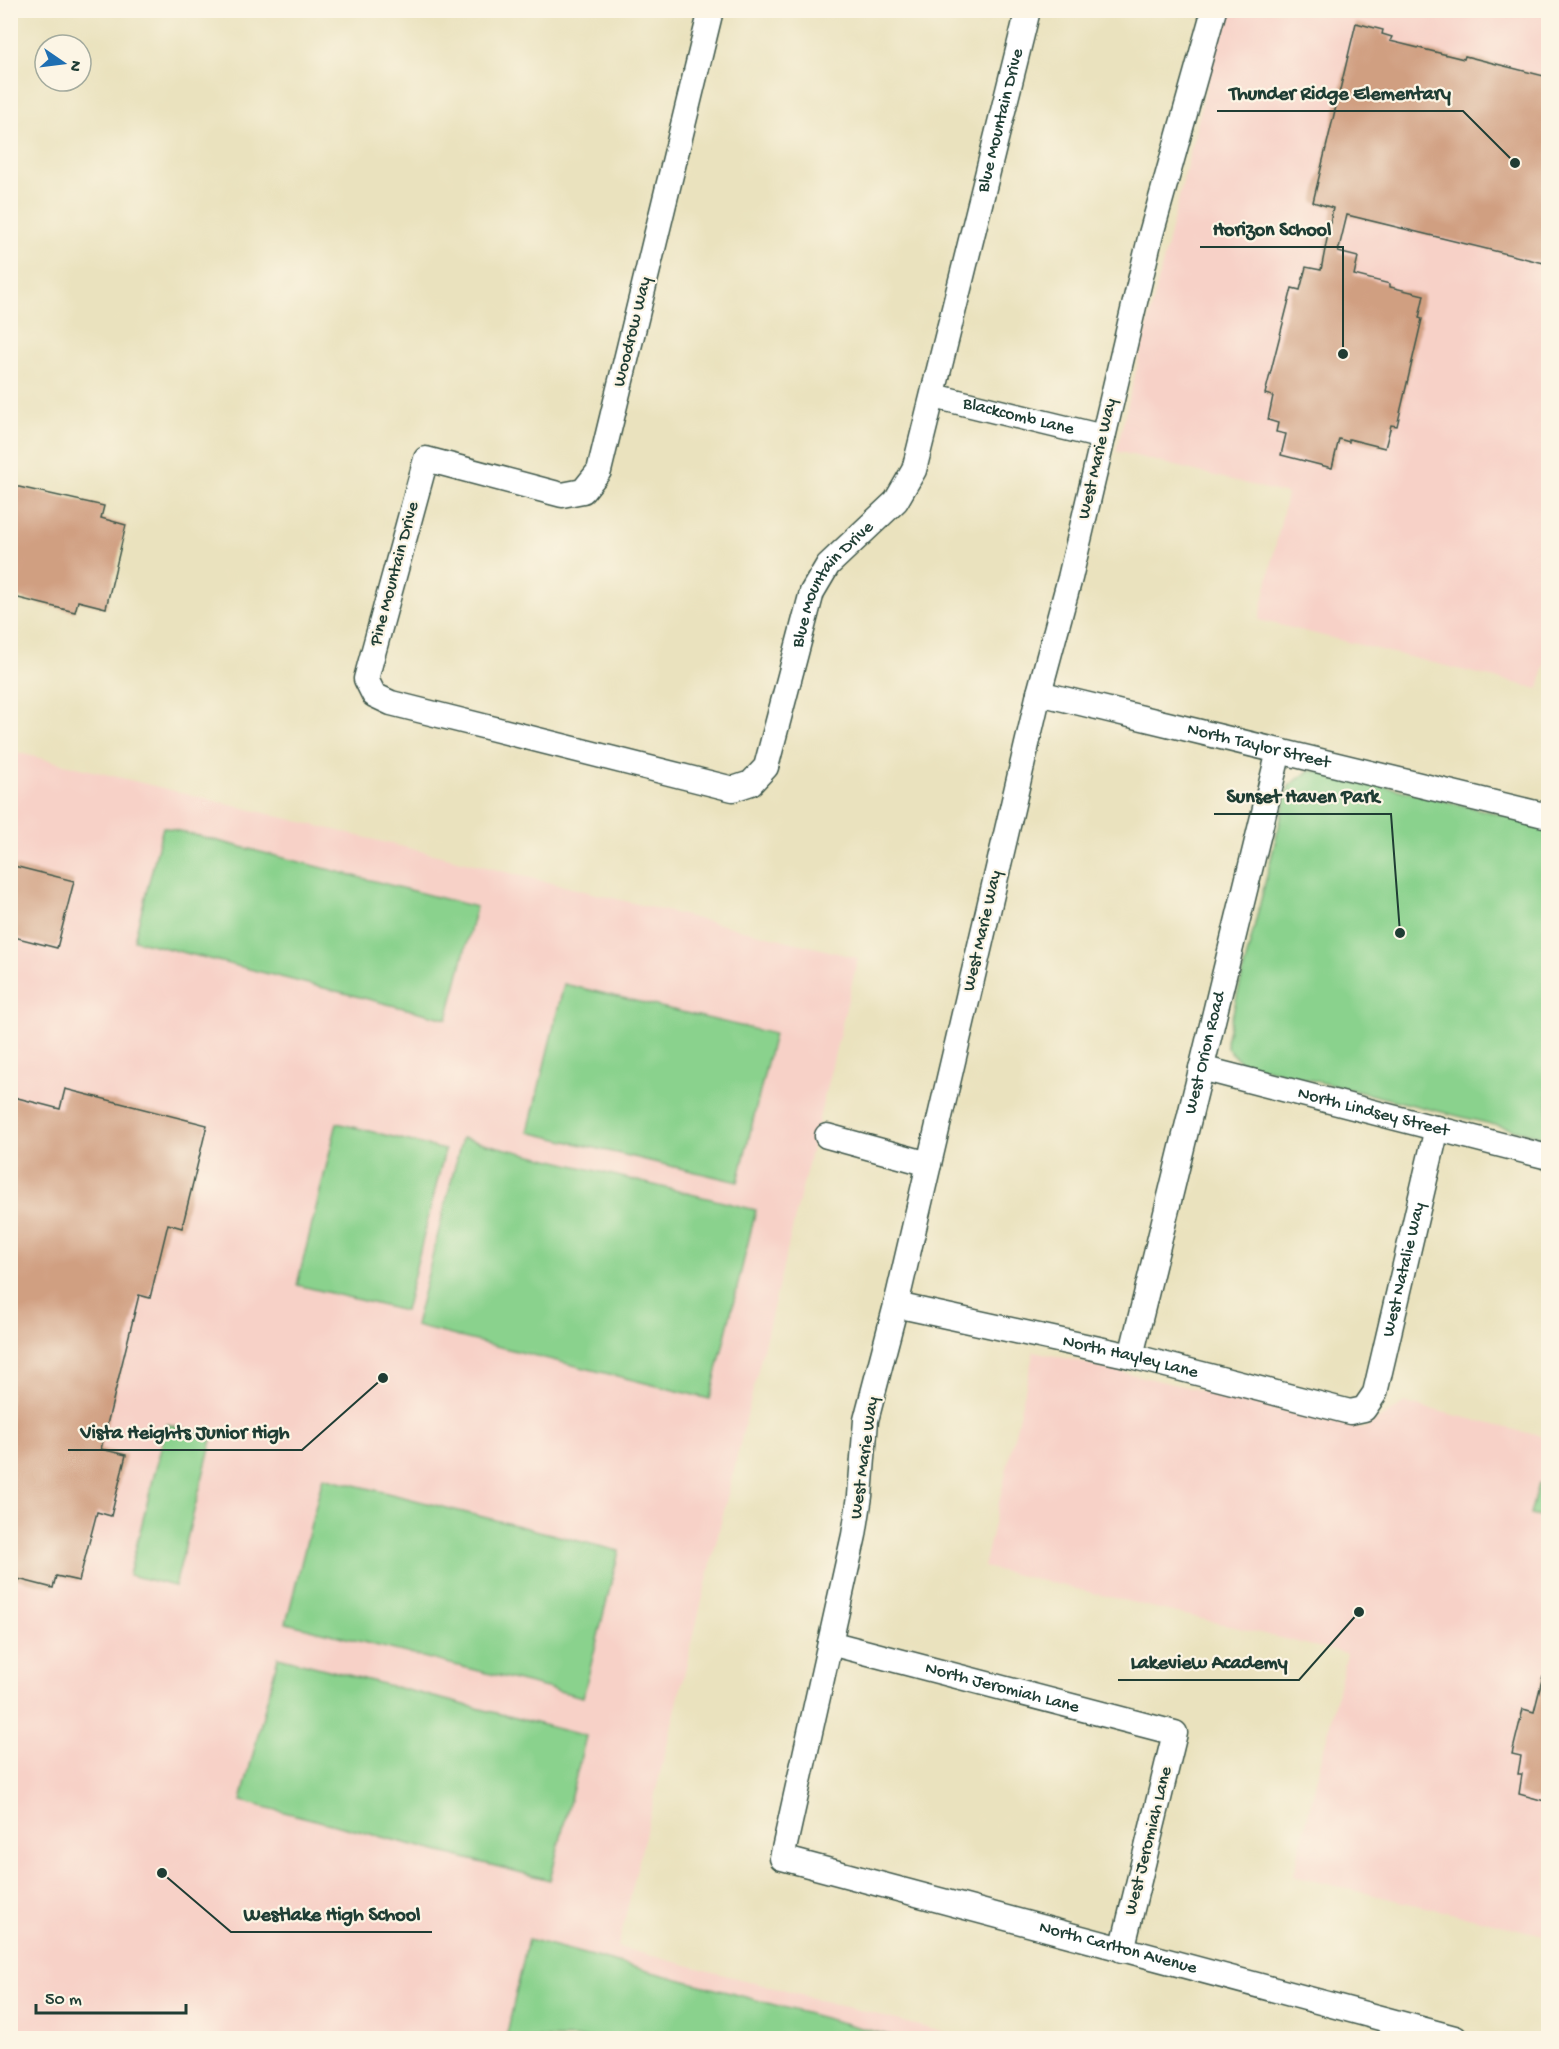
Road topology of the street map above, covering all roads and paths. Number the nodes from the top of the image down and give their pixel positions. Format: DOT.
graph roads {
  1 [pos="711,10"];
  2 [pos="1028,10"];
  3 [pos="1214,10"];
  4 [pos="934,396"];
  5 [pos="1103,437"];
  6 [pos="426,459"];
  7 [pos="370,689"];
  8 [pos="1039,693"];
  9 [pos="1279,751"];
  10 [pos="1548,816"];
  11 [pos="1201,1068"];
  12 [pos="1437,1128"];
  13 [pos="827,1136"];
  14 [pos="1548,1157"];
  15 [pos="929,1164"];
  16 [pos="896,1305"];
  17 [pos="1131,1356"];
  18 [pos="1364,1409"];
  19 [pos="830,1643"];
  20 [pos="1175,1733"];
  21 [pos="782,1858"];
  22 [pos="1122,1950"];
  23 [pos="1455,2038"];
  1 -- 6 [label="street, Woodrow Way"];
  2 -- 4 [label="street, Blue Mountain Drive"];
  3 -- 5 [label="street, West Marie Way"];
  4 -- 5 [label="street, Blackcomb Lane"];
  4 -- 7 [label="street, Blue Mountain Drive"];
  5 -- 8 [label="street, West Marie Way"];
  6 -- 7 [label="street, Pine Mountain Drive"];
  8 -- 9 [label="street, North Taylor Street"];
  8 -- 15 [label="street, West Marie Way"];
  9 -- 10 [label="street, North Taylor Street"];
  9 -- 11 [label="street, West Orion Road"];
  11 -- 12 [label="street, North Lindsey Street"];
  11 -- 17 [label="street, West Orion Road"];
  12 -- 14 [label="street, North Lindsey Street"];
  12 -- 18 [label="street, West Natalie Way"];
  13 -- 15 [label="street"];
  15 -- 16 [label="street, West Marie Way"];
  16 -- 17 [label="street, North Hayley Lane"];
  16 -- 19 [label="street, West Marie Way"];
  17 -- 18 [label="street, North Hayley Lane"];
  19 -- 20 [label="street, North Jeromiah Lane"];
  19 -- 21 [label="street, West Marie Way"];
  20 -- 22 [label="street, West Jeromiah Lane"];
  21 -- 22 [label="street, North Carlton Avenue"];
  22 -- 23 [label="street, North Carlton Avenue"];
}
